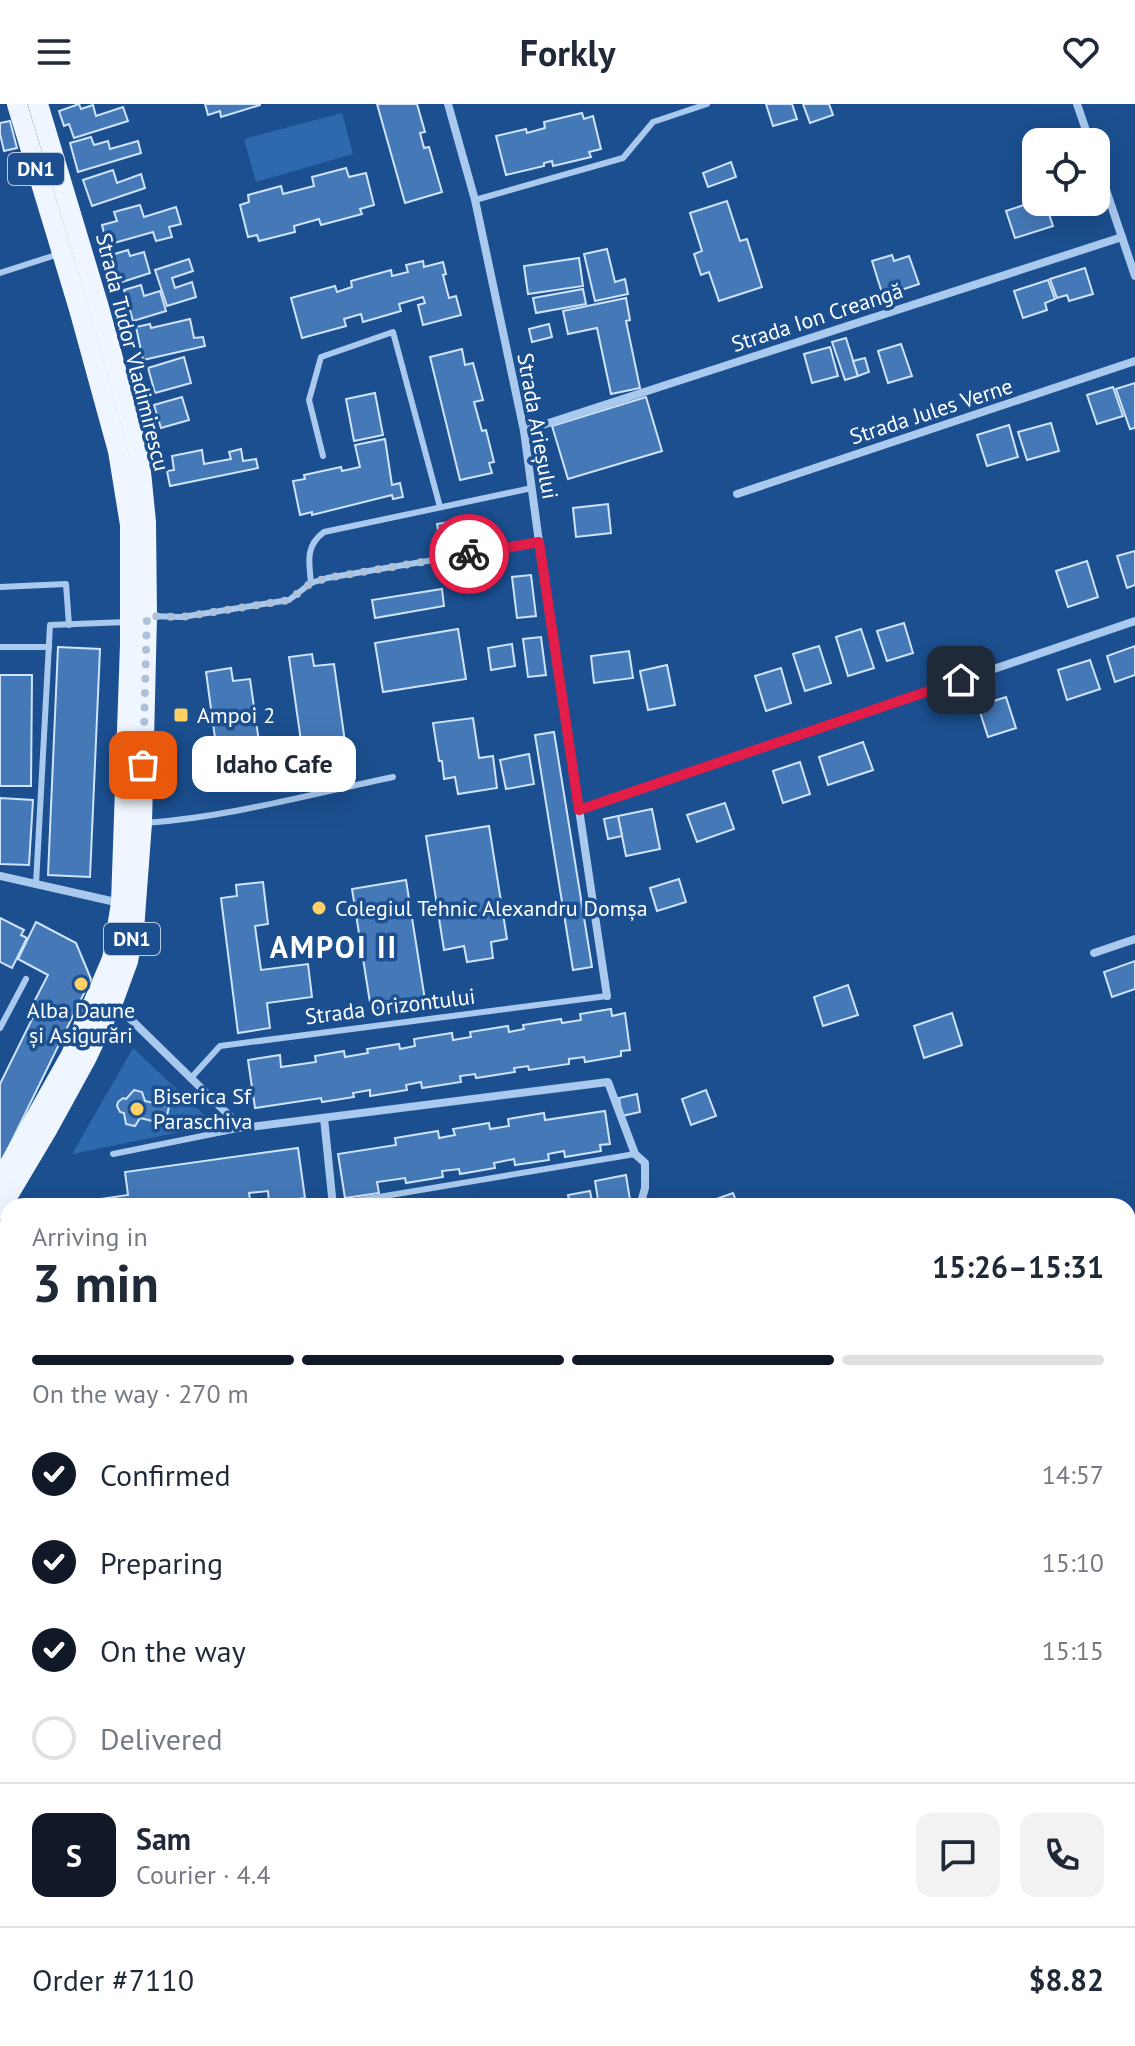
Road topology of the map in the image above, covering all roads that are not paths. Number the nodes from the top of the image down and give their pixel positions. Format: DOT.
graph roads {
  1 [pos="17,104"];
  2 [pos="38,104"];
  3 [pos="448,104"];
  4 [pos="707,104"];
  5 [pos="1077,104"];
  6 [pos="1085,128"];
  7 [pos="475,200"];
  8 [pos="1110,201"];
  9 [pos="1122,237"];
  10 [pos="62,253"];
  11 [pos="0,273"];
  12 [pos="1135,276"];
  13 [pos="1135,361"];
  14 [pos="524,431"];
  15 [pos="323,456"];
  16 [pos="532,488"];
  17 [pos="737,494"];
  18 [pos="440,507"];
  19 [pos="539,542"];
  20 [pos="311,583"];
  21 [pos="0,587"];
  22 [pos="138,619"];
  23 [pos="1135,621"];
  24 [pos="69,625"];
  25 [pos="0,647"];
  26 [pos="49,647"];
  27 [pos="393,777"];
  28 [pos="579,810"];
  29 [pos="142,823"];
  30 [pos="0,876"];
  31 [pos="36,884"];
  32 [pos="121,903"];
  33 [pos="1135,939"];
  34 [pos="1094,953"];
  35 [pos="26,979"];
  36 [pos="607,996"];
  37 [pos="113,1002"];
  38 [pos="0,1028"];
  39 [pos="191,1078"];
  40 [pos="324,1118"];
  41 [pos="242,1128"];
  42 [pos="113,1154"];
  43 [pos="635,1154"];
  44 [pos="0,1181"];
  45 [pos="7,1198"];
  46 [pos="331,1198"];
  47 [pos="379,1198"];
  48 [pos="642,1198"];
  1 -- 10 [label="main road, Strada Tudor Vladimirescu / DN1"];
  2 -- 22 [label="main road, Strada Tudor Vladimirescu / DN1"];
  3 -- 7 [label="street, Strada Arieșului"];
  4 -- 7 [label="lane"];
  5 -- 6 [label="street"];
  7 -- 14 [label="street, Strada Arieșului"];
  8 -- 9 [label="street"];
  9 -- 12 [label="street"];
  9 -- 14 [label="street, Strada Ion Creangă"];
  10 -- 11 [label="lane"];
  10 -- 22 [label="main road, Strada Tudor Vladimirescu / DN1"];
  13 -- 17 [label="street, Strada Jules Verne"];
  14 -- 16 [label="street, Strada Arieșului"];
  15 -- 18 [label="lane"];
  16 -- 18 [label="lane"];
  16 -- 19 [label="street, Strada Arieșului"];
  18 -- 20 [label="lane"];
  19 -- 20 [label="lane"];
  19 -- 28 [label="street, Strada Arieșului"];
  20 -- 22 [label="lane"];
  21 -- 24 [label="lane"];
  22 -- 24 [label="lane"];
  22 -- 29 [label="main road, Strada Tudor Vladimirescu / DN1"];
  22 -- 32 [label="main road, Strada Tudor Vladimirescu / DN1"];
  23 -- 28 [label="street"];
  24 -- 26 [label="lane"];
  25 -- 26 [label="lane"];
  26 -- 31 [label="lane"];
  27 -- 29 [label="lane"];
  28 -- 36 [label="street, Strada Arieșului"];
  29 -- 37 [label="main road, Strada Tudor Vladimirescu / DN1"];
  30 -- 31 [label="street"];
  31 -- 32 [label="street"];
  32 -- 44 [label="main road, Strada Tudor Vladimirescu / DN1"];
  33 -- 34 [label="street"];
  35 -- 38 [label="lane"];
  36 -- 39 [label="lane, Strada Orizontului"];
  37 -- 39 [label="street"];
  37 -- 45 [label="main road, Strada Tudor Vladimirescu / DN1"];
  39 -- 41 [label="street"];
  40 -- 41 [label="street"];
  40 -- 43 [label="street"];
  40 -- 46 [label="street"];
  41 -- 42 [label="lane"];
  43 -- 47 [label="lane"];
  43 -- 48 [label="street"];
}
